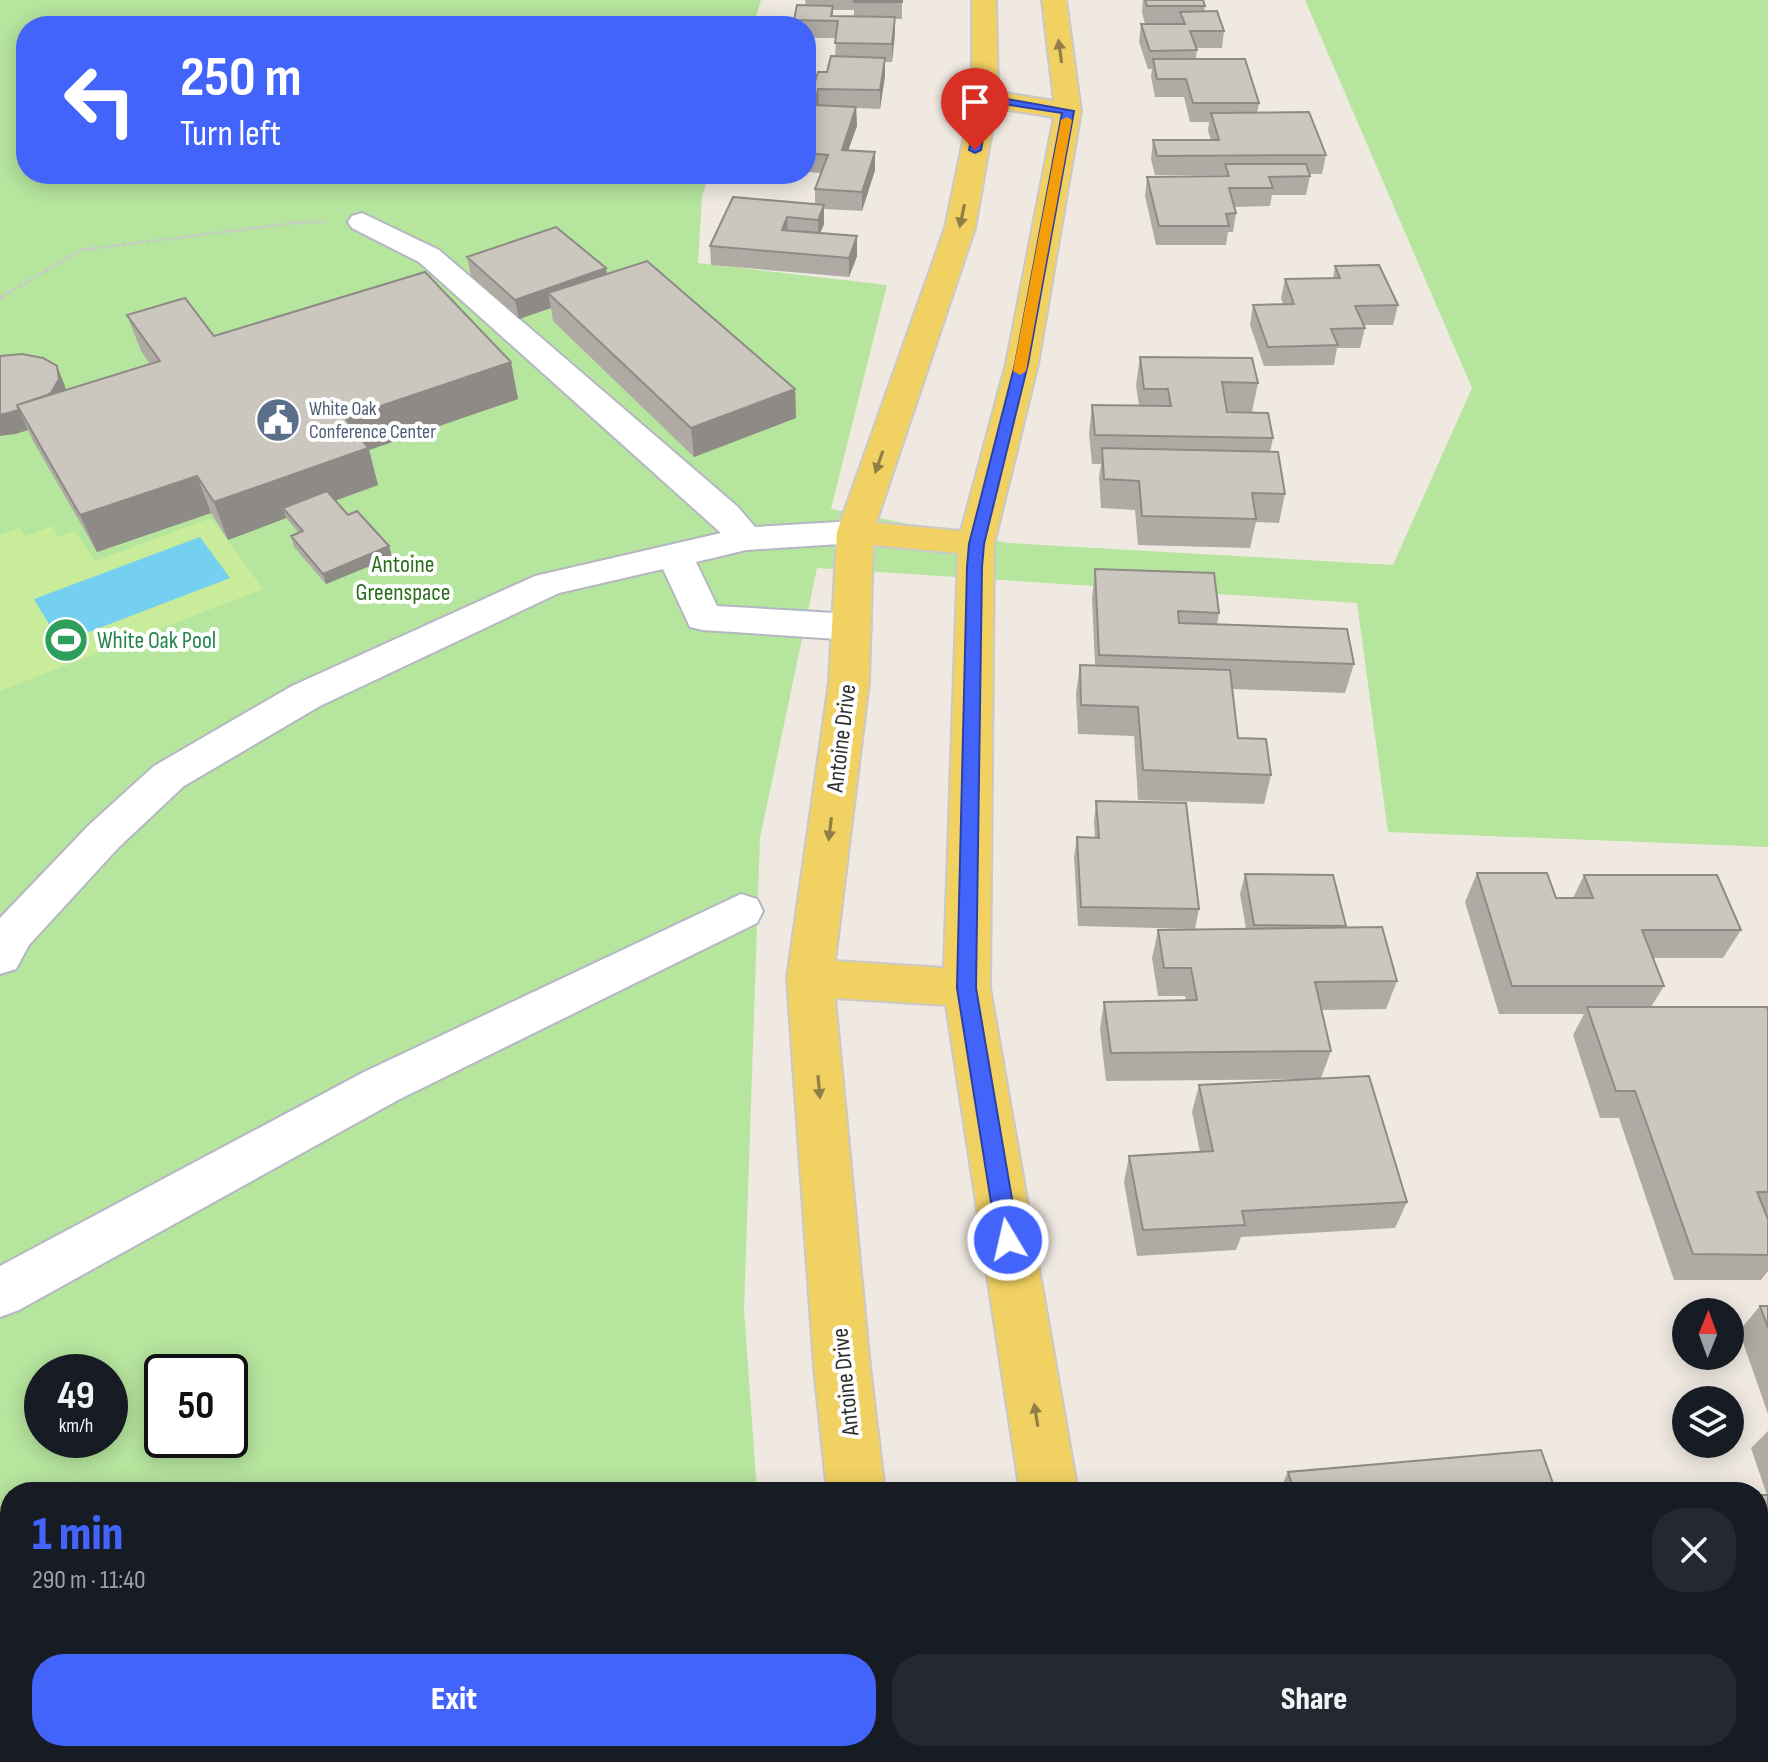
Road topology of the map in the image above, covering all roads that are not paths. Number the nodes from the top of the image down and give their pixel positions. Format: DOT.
graph roads {
  1 [pos="984,0"];
  2 [pos="1054,0"];
  3 [pos="985,98"];
  4 [pos="1068,111"];
  5 [pos="362,222"];
  6 [pos="855,532"];
  7 [pos="746,539"];
  8 [pos="976,544"];
  9 [pos="675,556"];
  10 [pos="852,627"];
  11 [pos="741,911"];
  12 [pos="0,956"];
  13 [pos="810,978"];
  14 [pos="967,988"];
  15 [pos="0,1293"];
  16 [pos="855,1482"];
  17 [pos="1047,1482"];
  1 -- 3 [label="main road, Antoine Drive"];
  4 -- 2 [label="main road, one-way"];
  3 -- 4 [label="main road"];
  3 -- 6 [label="main road, Antoine Drive, one-way"];
  4 -- 8 [label="main road"];
  5 -- 7 [label="lane"];
  6 -- 7 [label="lane"];
  6 -- 8 [label="main road"];
  6 -- 10 [label="main road, Antoine Drive"];
  7 -- 9 [label="lane"];
  8 -- 14 [label="main road"];
  9 -- 10 [label="lane"];
  9 -- 12 [label="lane"];
  10 -- 13 [label="main road, Antoine Drive, one-way"];
  11 -- 15 [label="lane"];
  13 -- 14 [label="main road"];
  13 -- 16 [label="main road, Antoine Drive, one-way"];
  17 -- 14 [label="main road, one-way"];
}
